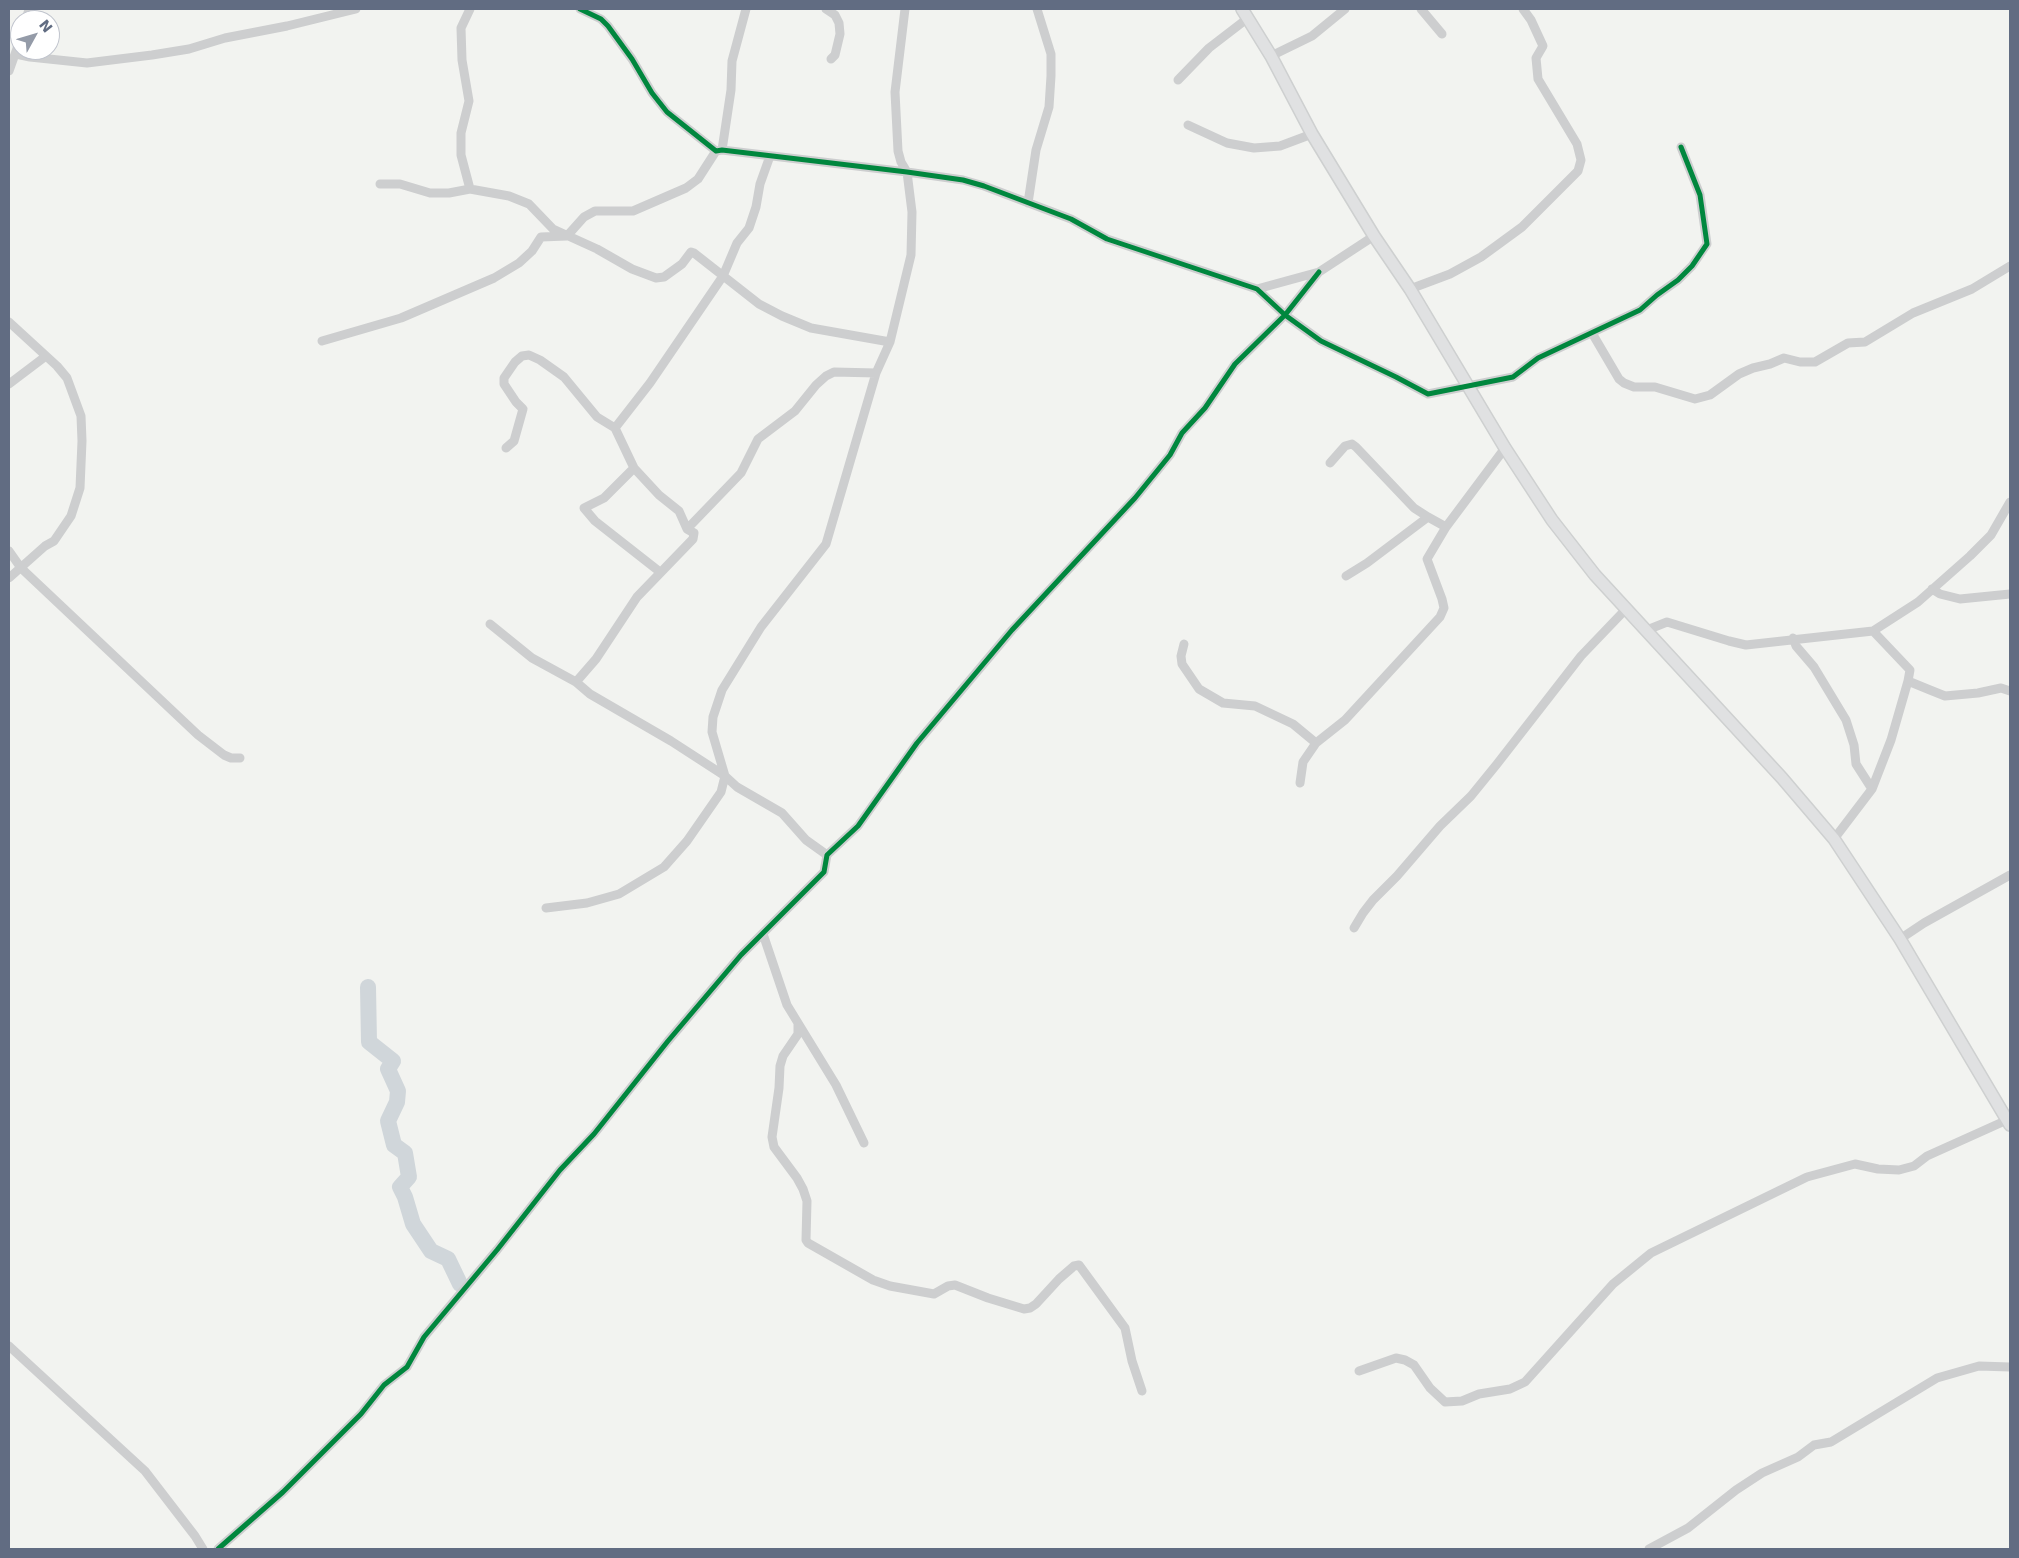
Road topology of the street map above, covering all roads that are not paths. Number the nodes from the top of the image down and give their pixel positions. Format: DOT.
graph roads {
  1 [pos="356,9"];
  2 [pos="470,9"];
  3 [pos="580,9"];
  4 [pos="746,9"];
  5 [pos="826,9"];
  6 [pos="905,9"];
  7 [pos="1037,9"];
  8 [pos="1345,9"];
  9 [pos="1420,9"];
  10 [pos="1523,9"];
  11 [pos="1245,13"];
  12 [pos="1442,34"];
  13 [pos="1271,56"];
  14 [pos="831,59"];
  15 [pos="56,60"];
  16 [pos="1178,80"];
  17 [pos="1188,125"];
  18 [pos="1312,134"];
  19 [pos="1681,147"];
  20 [pos="719,150"];
  21 [pos="770,156"];
  22 [pos="907,172"];
  23 [pos="380,184"];
  24 [pos="470,189"];
  25 [pos="1028,203"];
  26 [pos="567,236"];
  27 [pos="1374,236"];
  28 [pos="2010,266"];
  29 [pos="1319,272"];
  30 [pos="723,276"];
  31 [pos="1257,289"];
  32 [pos="1410,289"];
  33 [pos="1285,315"];
  34 [pos="9,322"];
  35 [pos="1592,333"];
  36 [pos="322,341"];
  37 [pos="890,342"];
  38 [pos="46,356"];
  39 [pos="876,373"];
  40 [pos="9,384"];
  41 [pos="1470,387"];
  42 [pos="614,428"];
  43 [pos="506,448"];
  44 [pos="1505,448"];
  45 [pos="1330,462"];
  46 [pos="634,468"];
  47 [pos="2010,502"];
  48 [pos="1428,517"];
  49 [pos="1446,527"];
  50 [pos="687,529"];
  51 [pos="9,551"];
  52 [pos="21,568"];
  53 [pos="660,572"];
  54 [pos="1346,576"];
  55 [pos="9,578"];
  56 [pos="1932,590"];
  57 [pos="2010,594"];
  58 [pos="1626,609"];
  59 [pos="490,624"];
  60 [pos="1647,630"];
  61 [pos="1873,630"];
  62 [pos="1793,638"];
  63 [pos="1184,644"];
  64 [pos="1908,681"];
  65 [pos="576,682"];
  66 [pos="2010,691"];
  67 [pos="1316,743"];
  68 [pos="240,758"];
  69 [pos="725,776"];
  70 [pos="1300,783"];
  71 [pos="1872,789"];
  72 [pos="1834,839"];
  73 [pos="827,855"];
  74 [pos="2010,875"];
  75 [pos="546,908"];
  76 [pos="1354,928"];
  77 [pos="763,934"];
  78 [pos="1900,939"];
  79 [pos="798,1023"];
  80 [pos="2009,1123"];
  81 [pos="864,1143"];
  82 [pos="9,1346"];
  83 [pos="2010,1367"];
  84 [pos="1358,1372"];
  85 [pos="1142,1391"];
  86 [pos="203,1549"];
  87 [pos="218,1549"];
  88 [pos="1649,1549"];
  1 -- 15 [label="street"];
  2 -- 24 [label="street"];
  3 -- 20 [label="street"];
  4 -- 20 [label="street"];
  5 -- 14 [label="street"];
  6 -- 22 [label="street"];
  7 -- 25 [label="street"];
  8 -- 13 [label="street"];
  9 -- 12 [label="street"];
  10 -- 32 [label="street"];
  11 -- 13 [label="street"];
  11 -- 16 [label="street"];
  13 -- 18 [label="street"];
  17 -- 18 [label="street"];
  18 -- 27 [label="street"];
  19 -- 35 [label="street"];
  20 -- 21 [label="street"];
  20 -- 26 [label="street"];
  21 -- 22 [label="street"];
  21 -- 30 [label="street"];
  22 -- 25 [label="street"];
  22 -- 37 [label="street"];
  23 -- 24 [label="street"];
  24 -- 26 [label="street"];
  25 -- 31 [label="street"];
  26 -- 30 [label="street"];
  26 -- 36 [label="street"];
  27 -- 29 [label="street"];
  27 -- 32 [label="street"];
  28 -- 35 [label="street"];
  29 -- 31 [label="street"];
  29 -- 33 [label="street"];
  30 -- 37 [label="street"];
  30 -- 42 [label="street"];
  31 -- 33 [label="street"];
  32 -- 41 [label="street"];
  33 -- 41 [label="street"];
  33 -- 73 [label="street"];
  34 -- 38 [label="street"];
  35 -- 41 [label="street"];
  37 -- 39 [label="street"];
  38 -- 40 [label="street"];
  38 -- 52 [label="street"];
  39 -- 50 [label="street"];
  39 -- 69 [label="street"];
  41 -- 44 [label="street"];
  42 -- 43 [label="street"];
  42 -- 46 [label="street"];
  44 -- 49 [label="street"];
  44 -- 58 [label="street"];
  45 -- 48 [label="street"];
  46 -- 50 [label="street"];
  46 -- 53 [label="street"];
  47 -- 56 [label="street"];
  48 -- 49 [label="street"];
  48 -- 54 [label="street"];
  49 -- 67 [label="street"];
  50 -- 53 [label="street"];
  51 -- 52 [label="street"];
  52 -- 55 [label="street"];
  52 -- 68 [label="street"];
  53 -- 65 [label="street"];
  56 -- 57 [label="street"];
  56 -- 61 [label="street"];
  58 -- 60 [label="street"];
  58 -- 76 [label="street"];
  59 -- 65 [label="street"];
  60 -- 62 [label="street"];
  60 -- 72 [label="street"];
  61 -- 62 [label="street"];
  61 -- 64 [label="street"];
  62 -- 71 [label="street"];
  63 -- 67 [label="street"];
  64 -- 66 [label="street"];
  64 -- 71 [label="street"];
  65 -- 69 [label="street"];
  67 -- 70 [label="street"];
  69 -- 73 [label="street"];
  69 -- 75 [label="street"];
  71 -- 72 [label="street"];
  72 -- 78 [label="street"];
  73 -- 77 [label="street"];
  74 -- 78 [label="street"];
  77 -- 79 [label="street"];
  77 -- 87 [label="street"];
  78 -- 80 [label="street"];
  79 -- 81 [label="street"];
  79 -- 85 [label="street"];
  80 -- 84 [label="street"];
  82 -- 86 [label="street"];
  83 -- 88 [label="street"];
}
